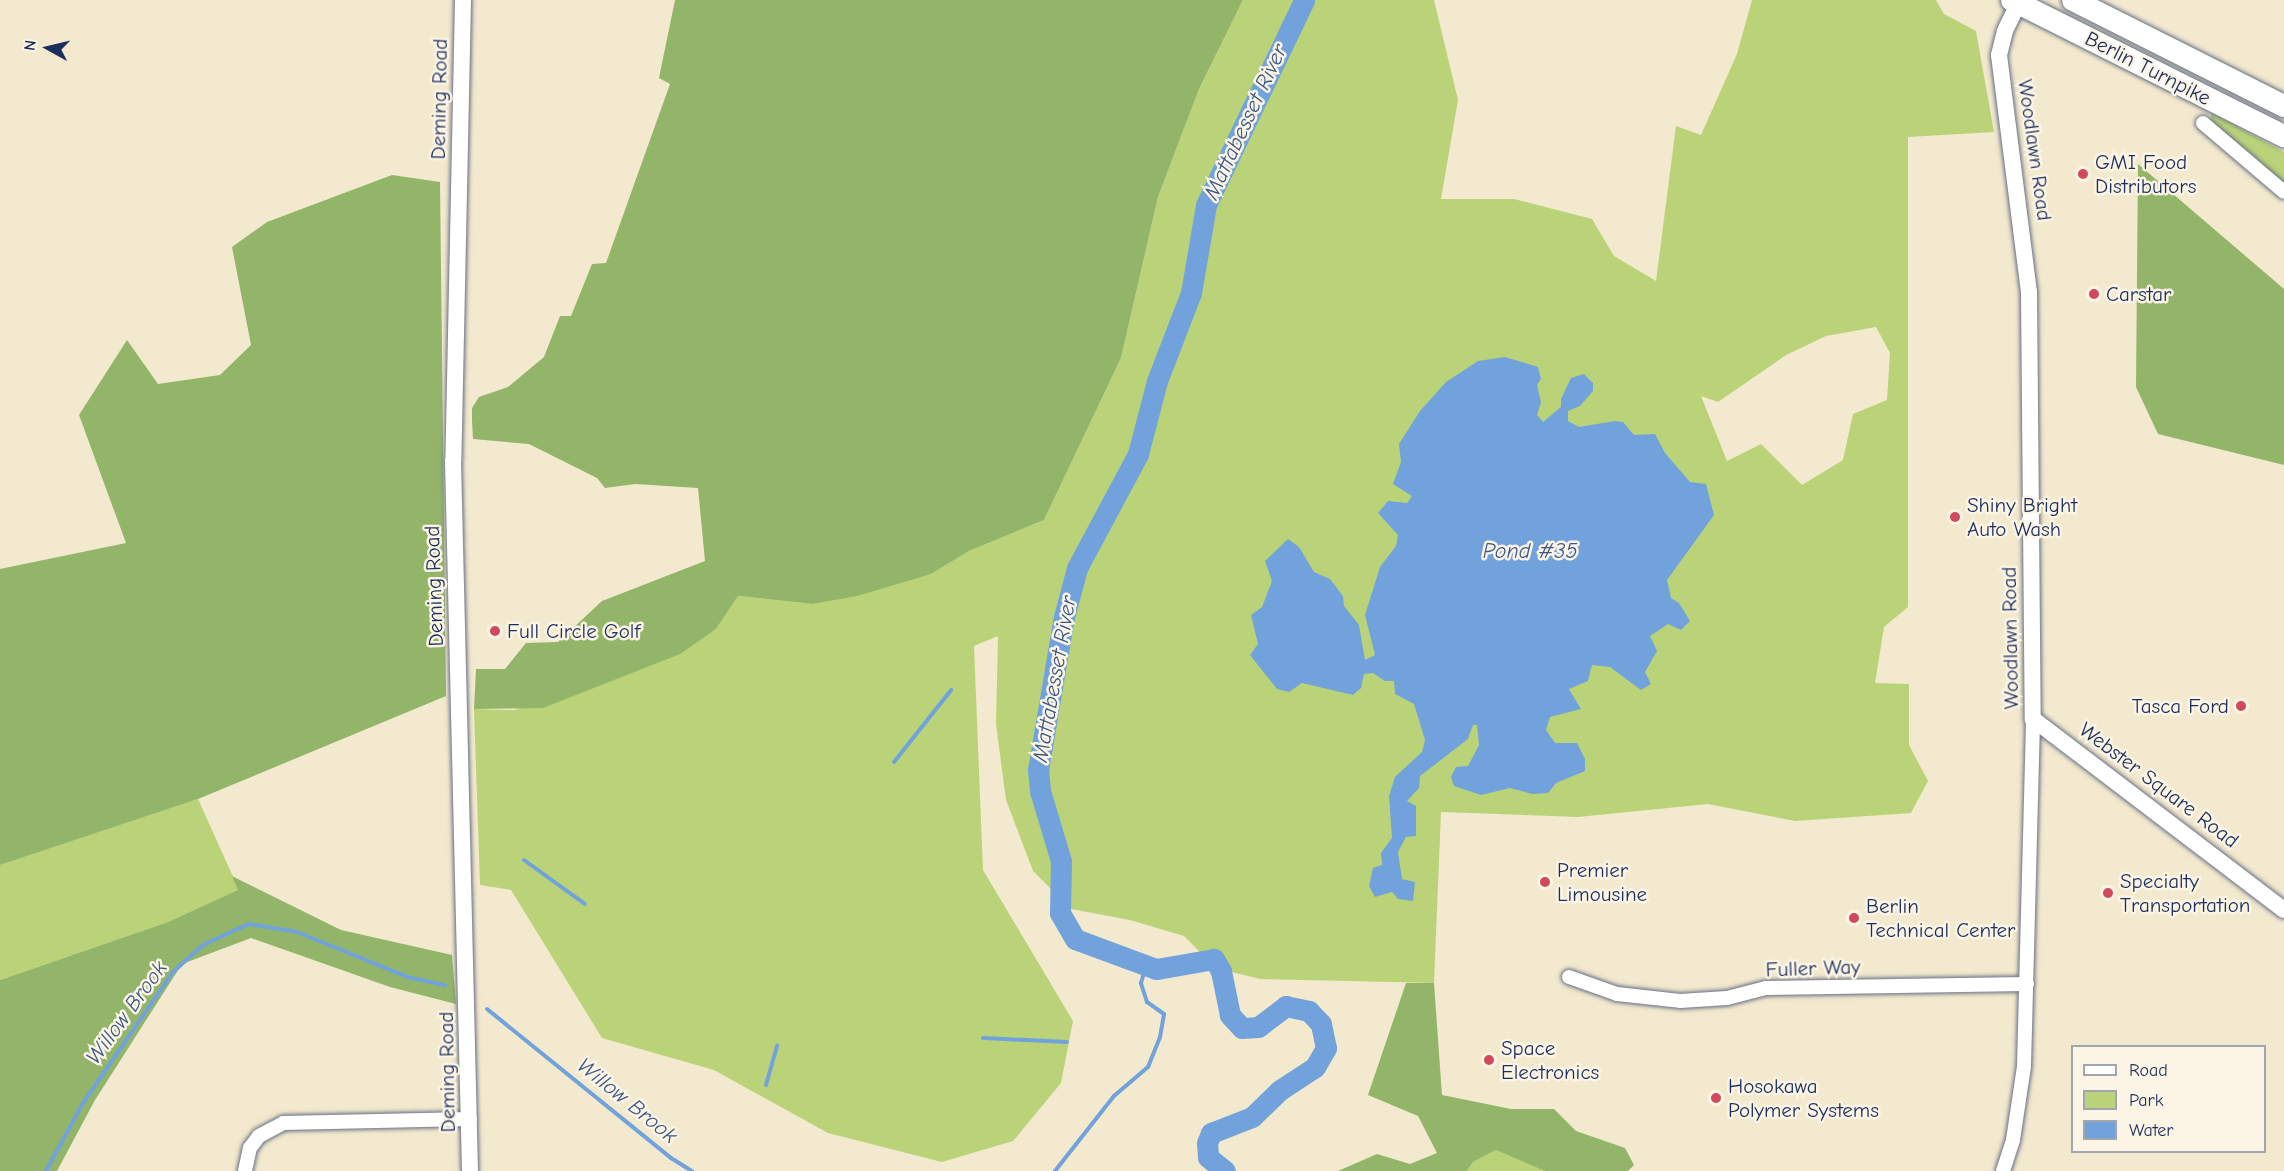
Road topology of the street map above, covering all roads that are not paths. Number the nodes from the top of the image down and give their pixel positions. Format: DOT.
graph roads {
  1 [pos="463,0"];
  2 [pos="2073,0"];
  3 [pos="2017,1"];
  4 [pos="2284,106"];
  5 [pos="2203,123"];
  6 [pos="2284,136"];
  7 [pos="2284,192"];
  8 [pos="2033,719"];
  9 [pos="2284,910"];
  10 [pos="1569,977"];
  11 [pos="2027,984"];
  12 [pos="470,1119"];
  13 [pos="245,1171"];
  14 [pos="470,1171"];
  15 [pos="2003,1171"];
  1 -- 12 [label="street, Deming Road"];
  2 -- 4 [label="highway, Berlin Turnpike"];
  3 -- 6 [label="highway, Berlin Turnpike"];
  3 -- 8 [label="street, Woodlawn Road"];
  5 -- 7 [label="street"];
  8 -- 9 [label="street, Webster Square Road"];
  8 -- 11 [label="street, Woodlawn Road"];
  10 -- 11 [label="street, Fuller Way"];
  11 -- 15 [label="street, Woodlawn Road"];
  12 -- 13 [label="street"];
  12 -- 14 [label="street, Deming Road"];
}
